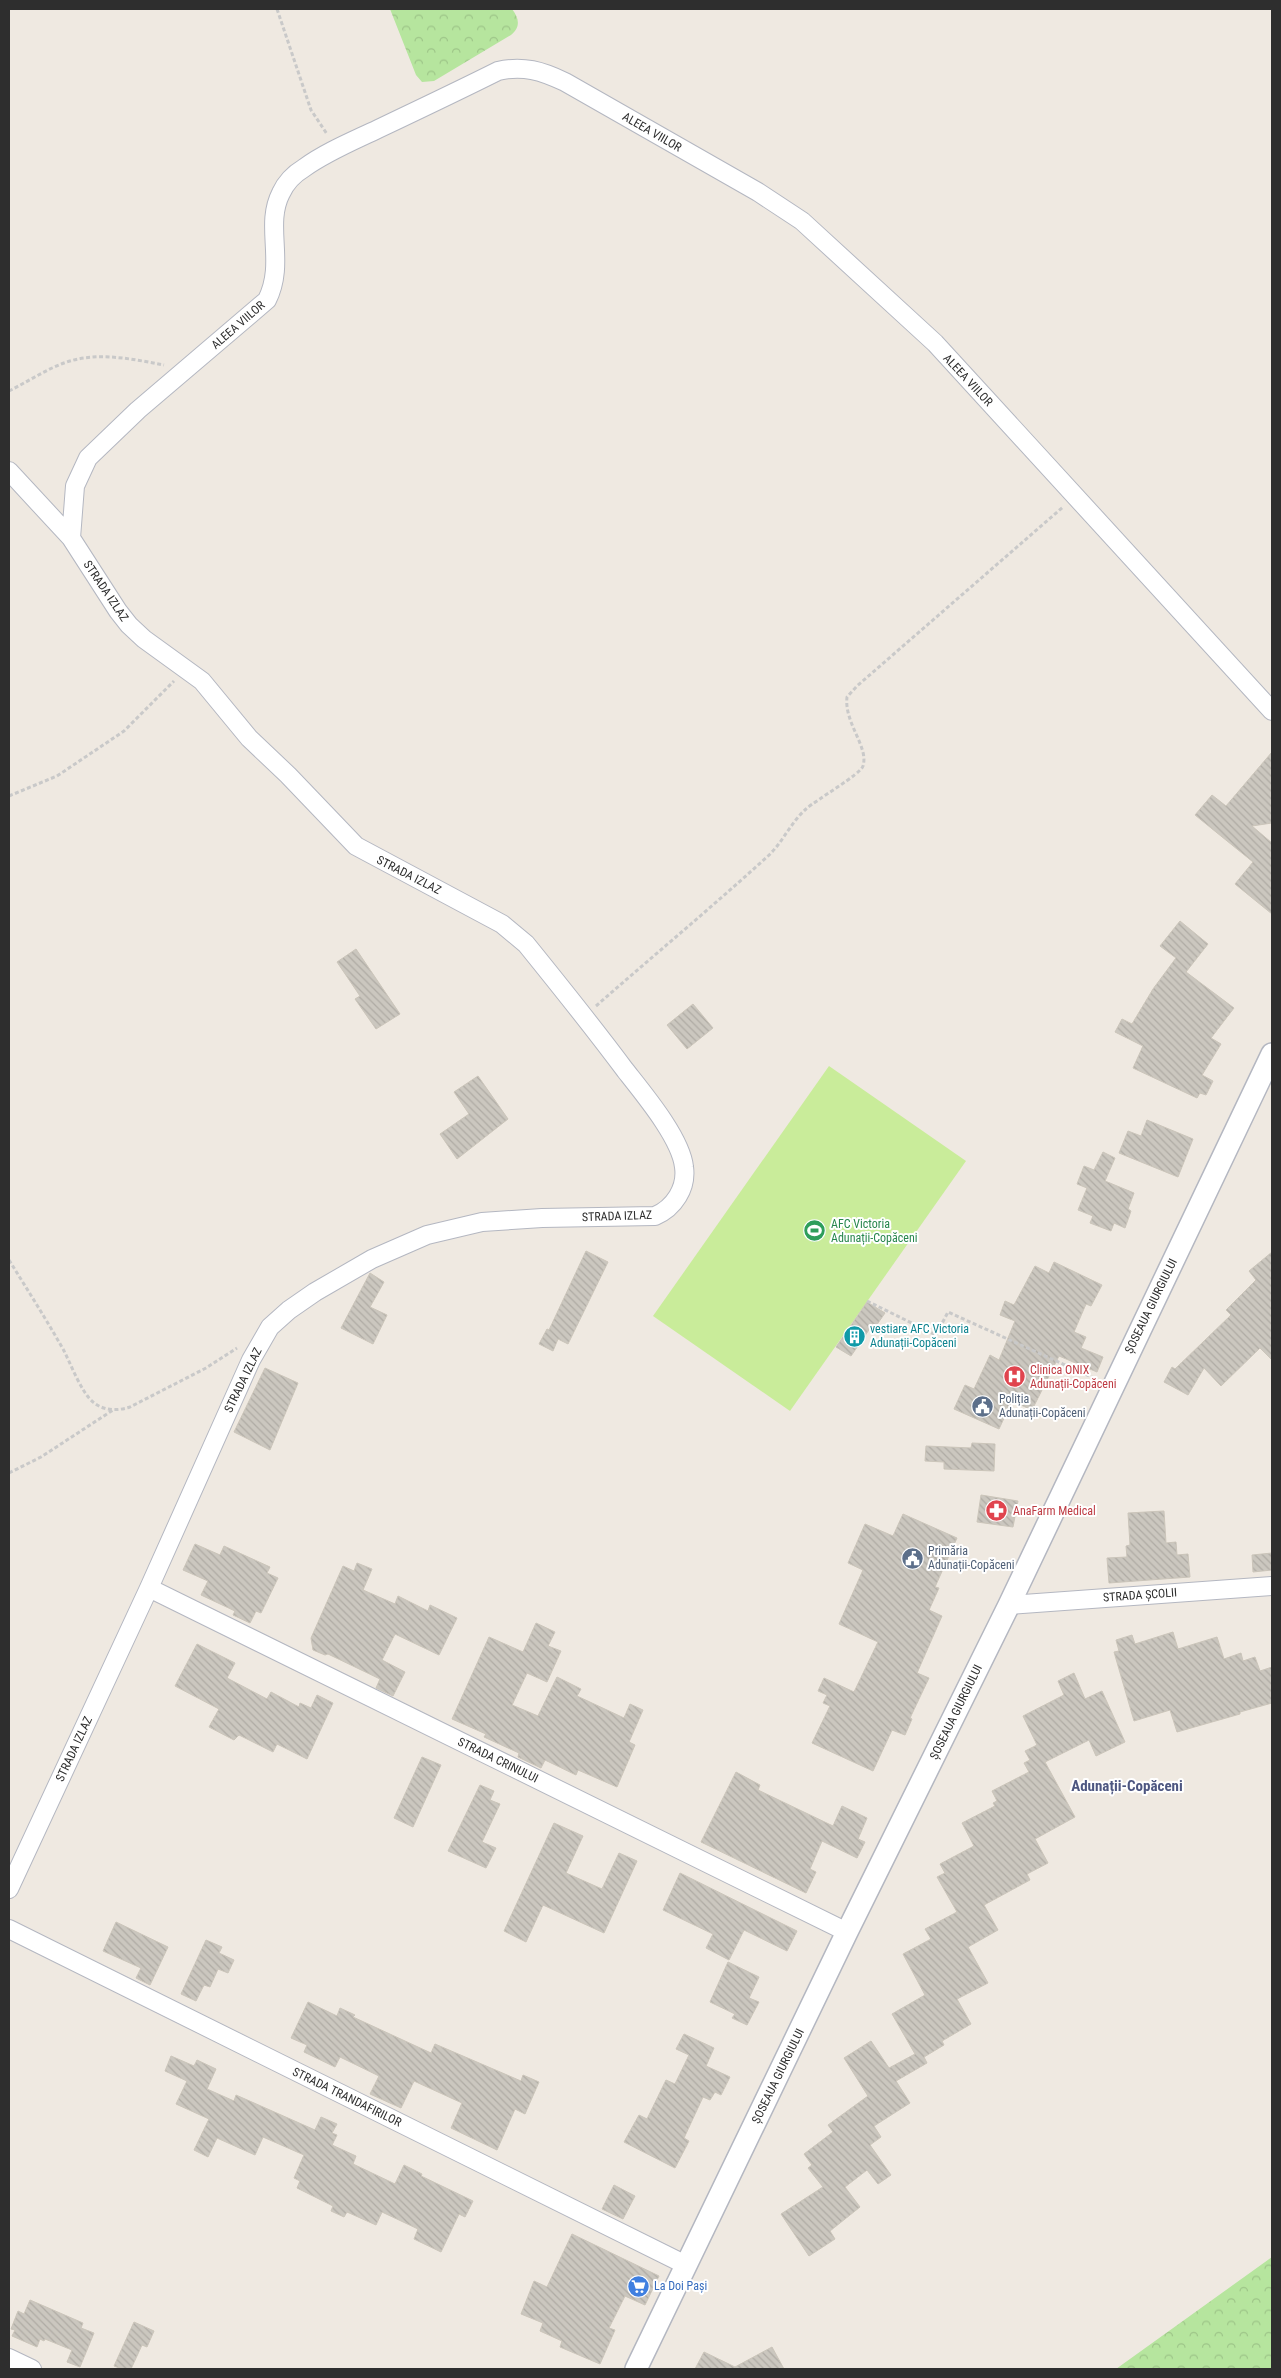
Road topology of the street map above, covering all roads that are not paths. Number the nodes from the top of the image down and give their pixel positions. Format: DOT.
graph roads {
  1 [pos="9,471"];
  2 [pos="71,538"];
  3 [pos="1272,711"];
  4 [pos="1272,1054"];
  5 [pos="1272,1586"];
  6 [pos="149,1588"];
  7 [pos="1009,1605"];
  8 [pos="9,1889"];
  9 [pos="9,1929"];
  10 [pos="847,1932"];
  11 [pos="686,2265"];
  12 [pos="9,2358"];
  13 [pos="32,2369"];
  14 [pos="636,2369"];
  1 -- 2 [label="street, STRADA IZLAZ"];
  2 -- 3 [label="street, ALEEA VIILOR"];
  2 -- 6 [label="street, STRADA IZLAZ"];
  4 -- 7 [label="street, ȘOSEAUA GIURGIULUI"];
  5 -- 7 [label="street, STRADA ȘCOLII"];
  6 -- 8 [label="street, STRADA IZLAZ"];
  6 -- 10 [label="street, STRADA CRINULUI"];
  7 -- 10 [label="street, ȘOSEAUA GIURGIULUI"];
  9 -- 11 [label="street, STRADA TRANDAFIRILOR"];
  10 -- 11 [label="street, ȘOSEAUA GIURGIULUI"];
  11 -- 14 [label="street, ȘOSEAUA GIURGIULUI"];
  12 -- 13 [label="street"];
}
